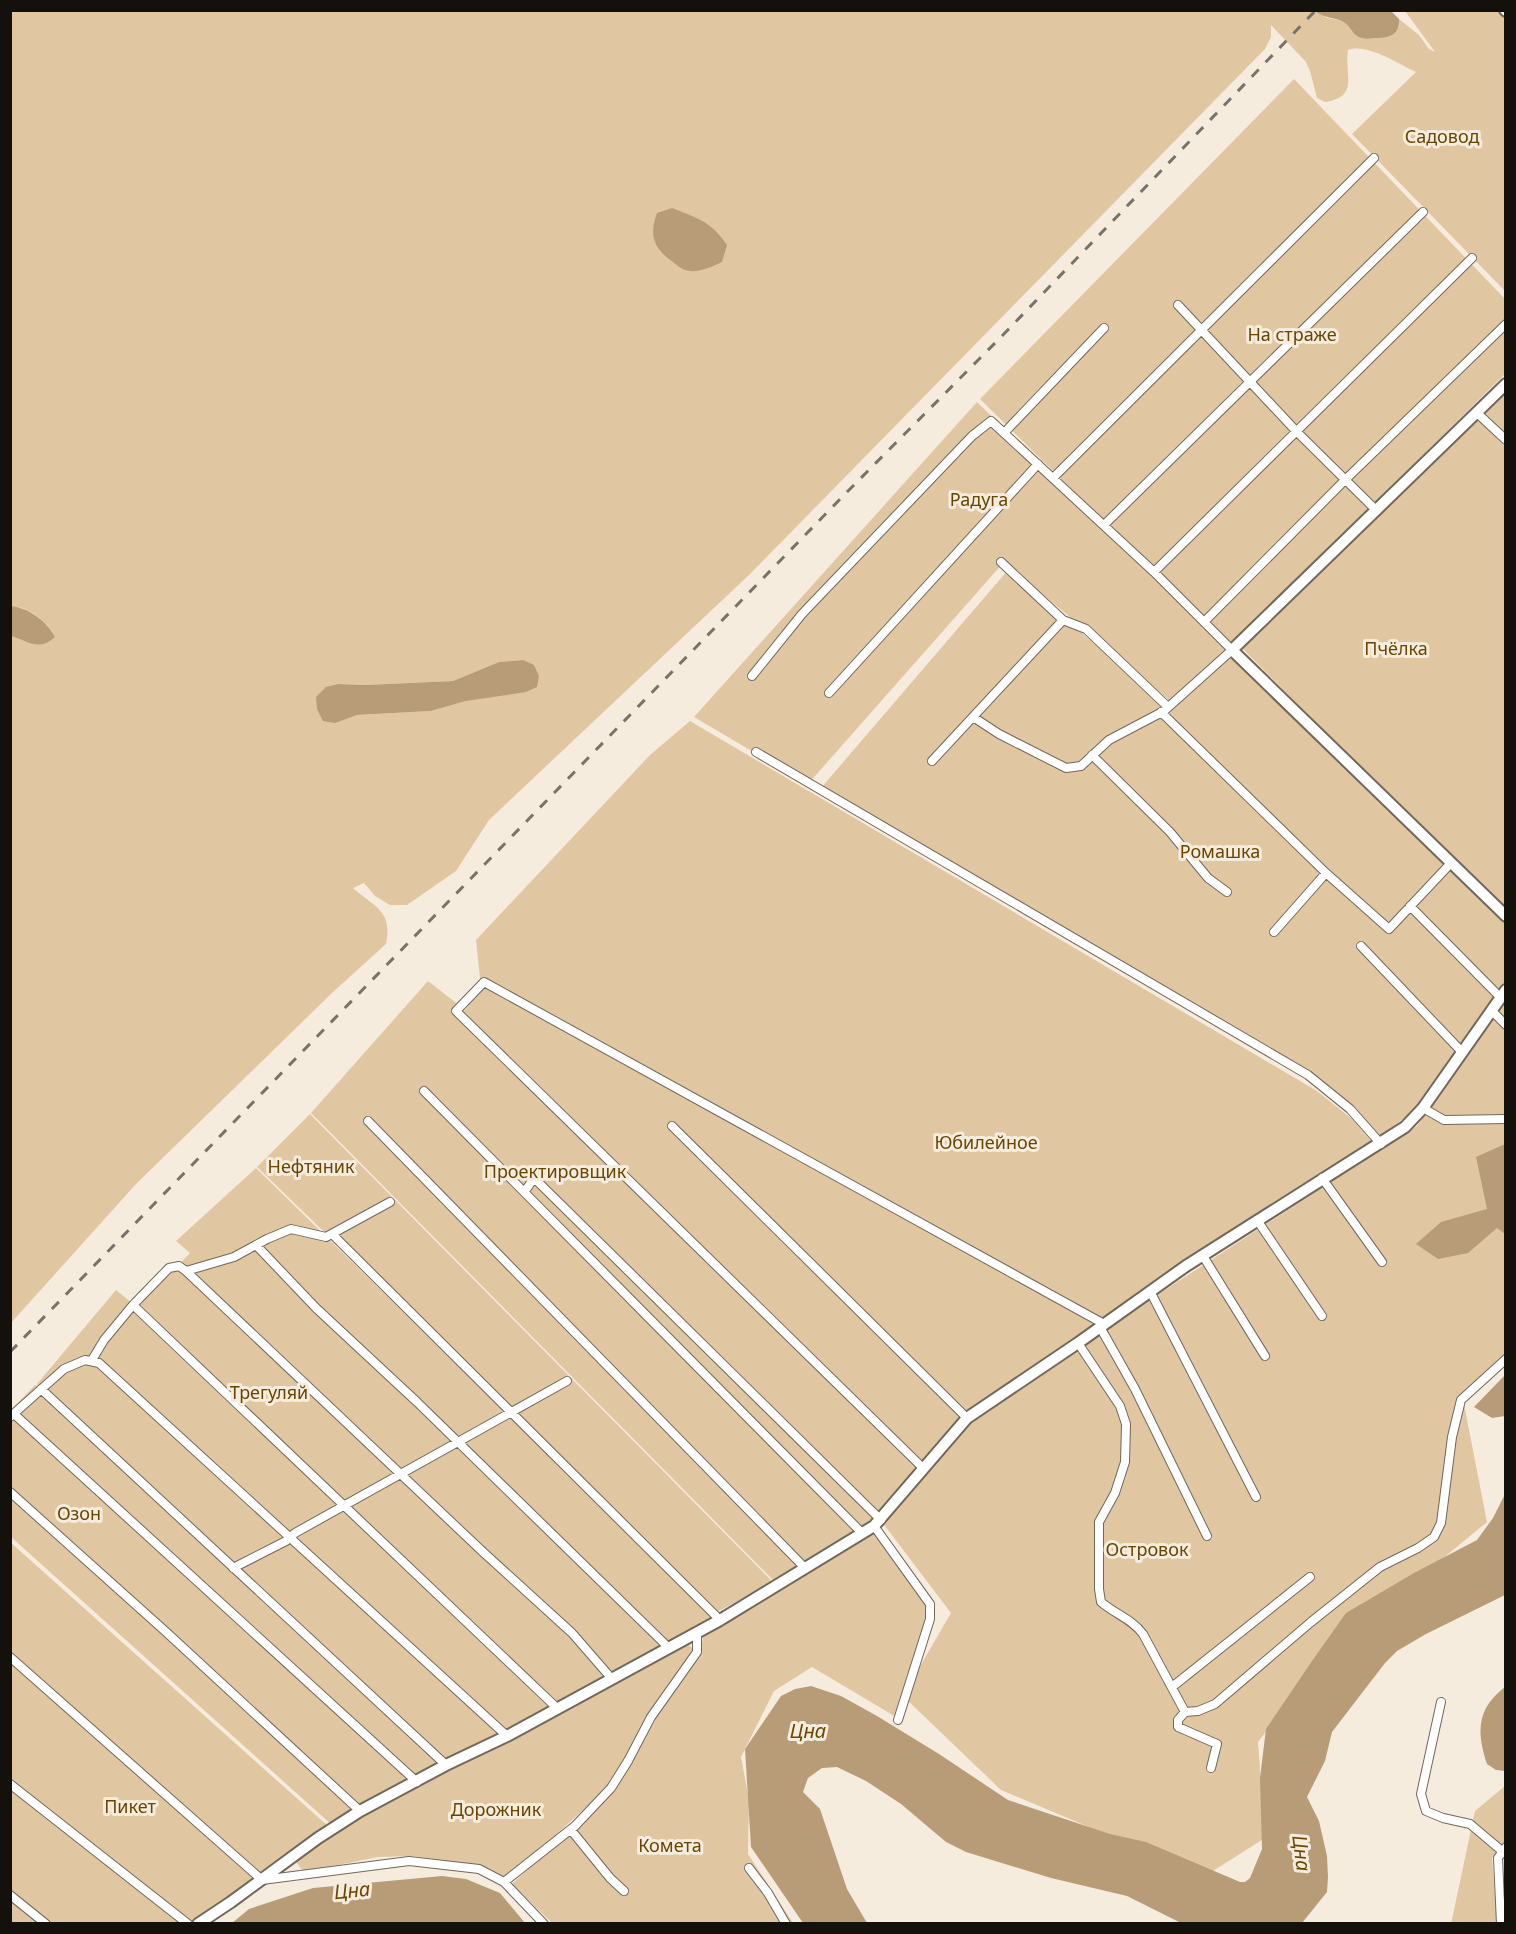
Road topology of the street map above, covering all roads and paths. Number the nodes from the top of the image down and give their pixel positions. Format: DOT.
graph roads {
  1 [pos="1374,158"];
  2 [pos="1423,212"];
  3 [pos="1472,258"];
  4 [pos="1178,305"];
  5 [pos="1506,324"];
  6 [pos="1104,328"];
  7 [pos="1200,331"];
  8 [pos="1250,382"];
  9 [pos="1506,384"];
  10 [pos="1476,412"];
  11 [pos="1004,432"];
  12 [pos="1297,432"];
  13 [pos="1506,440"];
  14 [pos="1038,464"];
  15 [pos="1053,478"];
  16 [pos="1345,480"];
  17 [pos="1375,509"];
  18 [pos="1104,525"];
  19 [pos="1001,562"];
  20 [pos="1154,572"];
  21 [pos="1063,620"];
  22 [pos="1204,622"];
  23 [pos="1232,650"];
  24 [pos="752,676"];
  25 [pos="829,693"];
  26 [pos="1165,710"];
  27 [pos="973,717"];
  28 [pos="756,752"];
  29 [pos="1092,756"];
  30 [pos="932,761"];
  31 [pos="1451,863"];
  32 [pos="1326,873"];
  33 [pos="1227,892"];
  34 [pos="1410,906"];
  35 [pos="1506,916"];
  36 [pos="1274,932"];
  37 [pos="1361,946"];
  38 [pos="1503,994"];
  39 [pos="1491,1010"];
  40 [pos="1506,1025"];
  41 [pos="1462,1052"];
  42 [pos="424,1091"];
  43 [pos="1424,1108"];
  44 [pos="1506,1119"];
  45 [pos="368,1121"];
  46 [pos="672,1126"];
  47 [pos="1381,1144"];
  48 [pos="1322,1178"];
  49 [pos="525,1191"];
  50 [pos="390,1202"];
  51 [pos="1257,1220"];
  52 [pos="332,1234"];
  53 [pos="256,1245"];
  54 [pos="1203,1256"];
  55 [pos="1382,1262"];
  56 [pos="186,1271"];
  57 [pos="1150,1291"];
  58 [pos="133,1305"];
  59 [pos="1322,1316"];
  60 [pos="1102,1326"];
  61 [pos="1078,1343"];
  62 [pos="1265,1356"];
  63 [pos="1506,1359"];
  64 [pos="92,1360"];
  65 [pos="567,1381"];
  66 [pos="40,1389"];
  67 [pos="512,1413"];
  68 [pos="12,1416"];
  69 [pos="967,1418"];
  70 [pos="457,1442"];
  71 [pos="923,1468"];
  72 [pos="402,1475"];
  73 [pos="10,1492"];
  74 [pos="1256,1497"];
  75 [pos="344,1507"];
  76 [pos="877,1523"];
  77 [pos="862,1533"];
  78 [pos="1208,1536"];
  79 [pos="290,1538"];
  80 [pos="233,1568"];
  81 [pos="805,1568"];
  82 [pos="1310,1577"];
  83 [pos="720,1620"];
  84 [pos="696,1633"];
  85 [pos="669,1648"];
  86 [pos="10,1657"];
  87 [pos="612,1679"];
  88 [pos="1172,1688"];
  89 [pos="1441,1702"];
  90 [pos="558,1709"];
  91 [pos="1185,1712"];
  92 [pos="898,1720"];
  93 [pos="507,1736"];
  94 [pos="446,1765"];
  95 [pos="1211,1768"];
  96 [pos="417,1782"];
  97 [pos="10,1784"];
  98 [pos="360,1811"];
  99 [pos="571,1830"];
  100 [pos="1504,1849"];
  101 [pos="749,1868"];
  102 [pos="262,1880"];
  103 [pos="504,1882"];
  104 [pos="624,1891"];
  105 [pos="10,1895"];
  106 [pos="46,1923"];
  107 [pos="188,1923"];
  108 [pos="198,1923"];
  109 [pos="544,1923"];
  110 [pos="786,1923"];
  111 [pos="1501,1923"];
  1 -- 7 [label="street"];
  2 -- 8 [label="street"];
  3 -- 12 [label="street"];
  4 -- 7 [label="street"];
  5 -- 16 [label="street"];
  6 -- 11 [label="street"];
  7 -- 8 [label="street"];
  7 -- 15 [label="street"];
  8 -- 12 [label="street"];
  8 -- 18 [label="street"];
  9 -- 10 [label="street"];
  10 -- 13 [label="street"];
  10 -- 17 [label="street"];
  11 -- 14 [label="street"];
  11 -- 24 [label="street"];
  12 -- 16 [label="street"];
  12 -- 20 [label="street"];
  14 -- 15 [label="street"];
  14 -- 25 [label="street"];
  15 -- 18 [label="street"];
  16 -- 17 [label="street"];
  16 -- 22 [label="street"];
  17 -- 23 [label="street"];
  18 -- 20 [label="street"];
  19 -- 21 [label="street"];
  20 -- 22 [label="street"];
  21 -- 26 [label="street"];
  21 -- 27 [label="street"];
  22 -- 23 [label="street"];
  23 -- 26 [label="street"];
  23 -- 31 [label="street"];
  26 -- 29 [label="street"];
  26 -- 32 [label="street"];
  27 -- 29 [label="street"];
  27 -- 30 [label="street"];
  28 -- 47 [label="street"];
  29 -- 33 [label="street"];
  31 -- 34 [label="street"];
  31 -- 35 [label="street"];
  32 -- 34 [label="street"];
  32 -- 36 [label="street"];
  34 -- 38 [label="street"];
  37 -- 41 [label="street"];
  38 -- 39 [label="street"];
  39 -- 40 [label="street"];
  39 -- 41 [label="street"];
  41 -- 43 [label="street"];
  42 -- 49 [label="street"];
  43 -- 44 [label="street"];
  43 -- 47 [label="street"];
  45 -- 81 [label="street"];
  46 -- 69 [label="street"];
  47 -- 48 [label="street"];
  48 -- 51 [label="street"];
  48 -- 55 [label="street"];
  49 -- 76 [label="street"];
  49 -- 77 [label="street"];
  50 -- 52 [label="street"];
  51 -- 54 [label="street"];
  51 -- 59 [label="street"];
  52 -- 53 [label="street"];
  52 -- 67 [label="street"];
  53 -- 56 [label="street"];
  53 -- 70 [label="street"];
  54 -- 57 [label="street"];
  54 -- 62 [label="street"];
  56 -- 58 [label="street"];
  56 -- 72 [label="street"];
  57 -- 60 [label="street"];
  57 -- 74 [label="street"];
  58 -- 64 [label="street"];
  58 -- 75 [label="street"];
  60 -- 61 [label="street"];
  60 -- 71 [label="street"];
  60 -- 78 [label="street"];
  61 -- 69 [label="street"];
  61 -- 88 [label="street"];
  63 -- 91 [label="street"];
  64 -- 66 [label="street"];
  64 -- 79 [label="street"];
  65 -- 67 [label="street"];
  66 -- 68 [label="street"];
  66 -- 80 [label="street"];
  67 -- 70 [label="street"];
  67 -- 83 [label="street"];
  68 -- 96 [label="street"];
  69 -- 71 [label="street"];
  70 -- 72 [label="street"];
  70 -- 85 [label="street"];
  71 -- 76 [label="street"];
  72 -- 75 [label="street"];
  72 -- 87 [label="street"];
  73 -- 98 [label="street"];
  75 -- 79 [label="street"];
  75 -- 90 [label="street"];
  76 -- 77 [label="street"];
  76 -- 92 [label="street"];
  77 -- 81 [label="street"];
  79 -- 80 [label="street"];
  79 -- 93 [label="street"];
  80 -- 94 [label="street"];
  81 -- 83 [label="street"];
  82 -- 88 [label="street"];
  83 -- 84 [label="street"];
  84 -- 85 [label="street"];
  84 -- 99 [label="street"];
  85 -- 87 [label="street"];
  86 -- 102 [label="street"];
  87 -- 90 [label="street"];
  88 -- 91 [label="street"];
  89 -- 100 [label="street"];
  90 -- 93 [label="street"];
  91 -- 95 [label="street"];
  93 -- 94 [label="street"];
  94 -- 96 [label="street"];
  96 -- 98 [label="street"];
  97 -- 107 [label="street"];
  98 -- 102 [label="street"];
  99 -- 103 [label="street"];
  99 -- 104 [label="street"];
  100 -- 111 [label="street"];
  101 -- 110 [label="street"];
  102 -- 103 [label="street"];
  102 -- 108 [label="street"];
  103 -- 109 [label="street"];
  105 -- 106 [label="street"];
}
